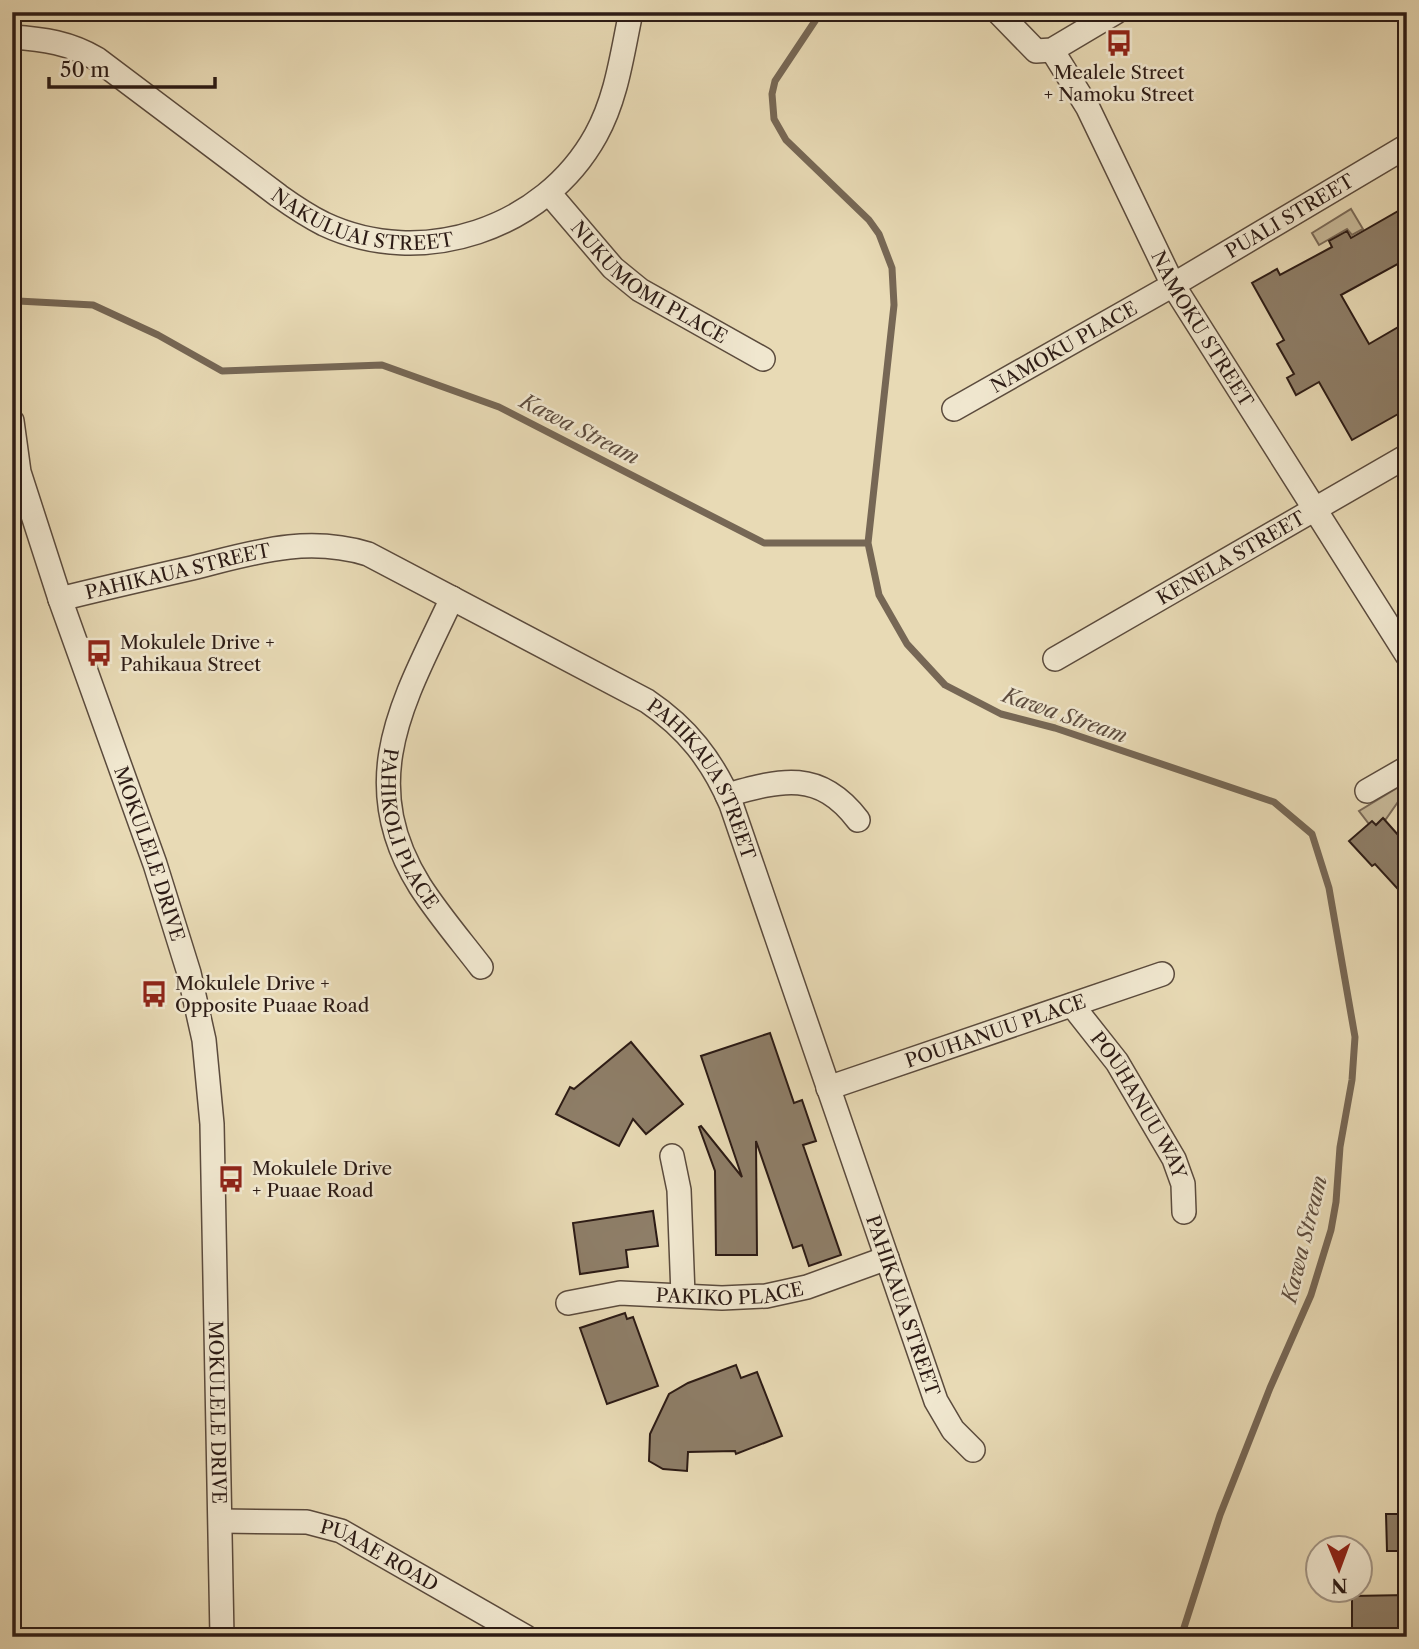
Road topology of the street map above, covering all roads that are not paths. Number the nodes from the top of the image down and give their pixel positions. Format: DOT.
graph roads {
  1 [pos="631,12"];
  2 [pos="998,12"];
  3 [pos="1116,12"];
  4 [pos="12,37"];
  5 [pos="1052,50"];
  6 [pos="1407,146"];
  7 [pos="549,193"];
  8 [pos="1172,285"];
  9 [pos="762,359"];
  10 [pos="954,409"];
  11 [pos="12,421"];
  12 [pos="1407,456"];
  13 [pos="16,472"];
  14 [pos="1315,510"];
  15 [pos="452,598"];
  16 [pos="60,599"];
  17 [pos="1407,655"];
  18 [pos="1055,659"];
  19 [pos="1407,768"];
  20 [pos="1367,791"];
  21 [pos="727,795"];
  22 [pos="858,820"];
  23 [pos="481,967"];
  24 [pos="1162,975"];
  25 [pos="1072,1005"];
  26 [pos="828,1088"];
  27 [pos="672,1156"];
  28 [pos="1184,1212"];
  29 [pos="887,1258"];
  30 [pos="683,1295"];
  31 [pos="568,1303"];
  32 [pos="973,1450"];
  33 [pos="221,1521"];
  34 [pos="222,1637"];
  35 [pos="526,1637"];
  1 -- 7 [label="street, NAKULUAI STREET"];
  2 -- 5 [label="street"];
  3 -- 5 [label="street"];
  4 -- 7 [label="street, NAKULUAI STREET"];
  5 -- 8 [label="street, NAMOKU STREET"];
  6 -- 8 [label="street, PUALI STREET"];
  7 -- 9 [label="street, NUKUMOMI PLACE"];
  8 -- 10 [label="street, NAMOKU PLACE"];
  8 -- 14 [label="street, NAMOKU STREET"];
  11 -- 13 [label="street, MOKULELE DRIVE"];
  12 -- 14 [label="street, KENELA STREET"];
  13 -- 16 [label="street, MOKULELE DRIVE"];
  14 -- 17 [label="street, NAMOKU STREET"];
  14 -- 18 [label="street, KENELA STREET"];
  15 -- 16 [label="street, PAHIKAUA STREET"];
  15 -- 21 [label="street, PAHIKAUA STREET"];
  15 -- 23 [label="street, PAHIKOLI PLACE"];
  16 -- 33 [label="street, MOKULELE DRIVE"];
  19 -- 20 [label="street"];
  21 -- 22 [label="street"];
  21 -- 26 [label="street, PAHIKAUA STREET"];
  24 -- 25 [label="street, POUHANUU PLACE"];
  25 -- 26 [label="street, POUHANUU PLACE"];
  25 -- 28 [label="street, POUHANUU WAY"];
  26 -- 29 [label="street, PAHIKAUA STREET"];
  27 -- 30 [label="street"];
  29 -- 30 [label="street, PAKIKO PLACE"];
  29 -- 32 [label="street, PAHIKAUA STREET"];
  30 -- 31 [label="street, PAKIKO PLACE"];
  33 -- 34 [label="street, MOKULELE DRIVE"];
  33 -- 35 [label="street, PUAAE ROAD"];
}
